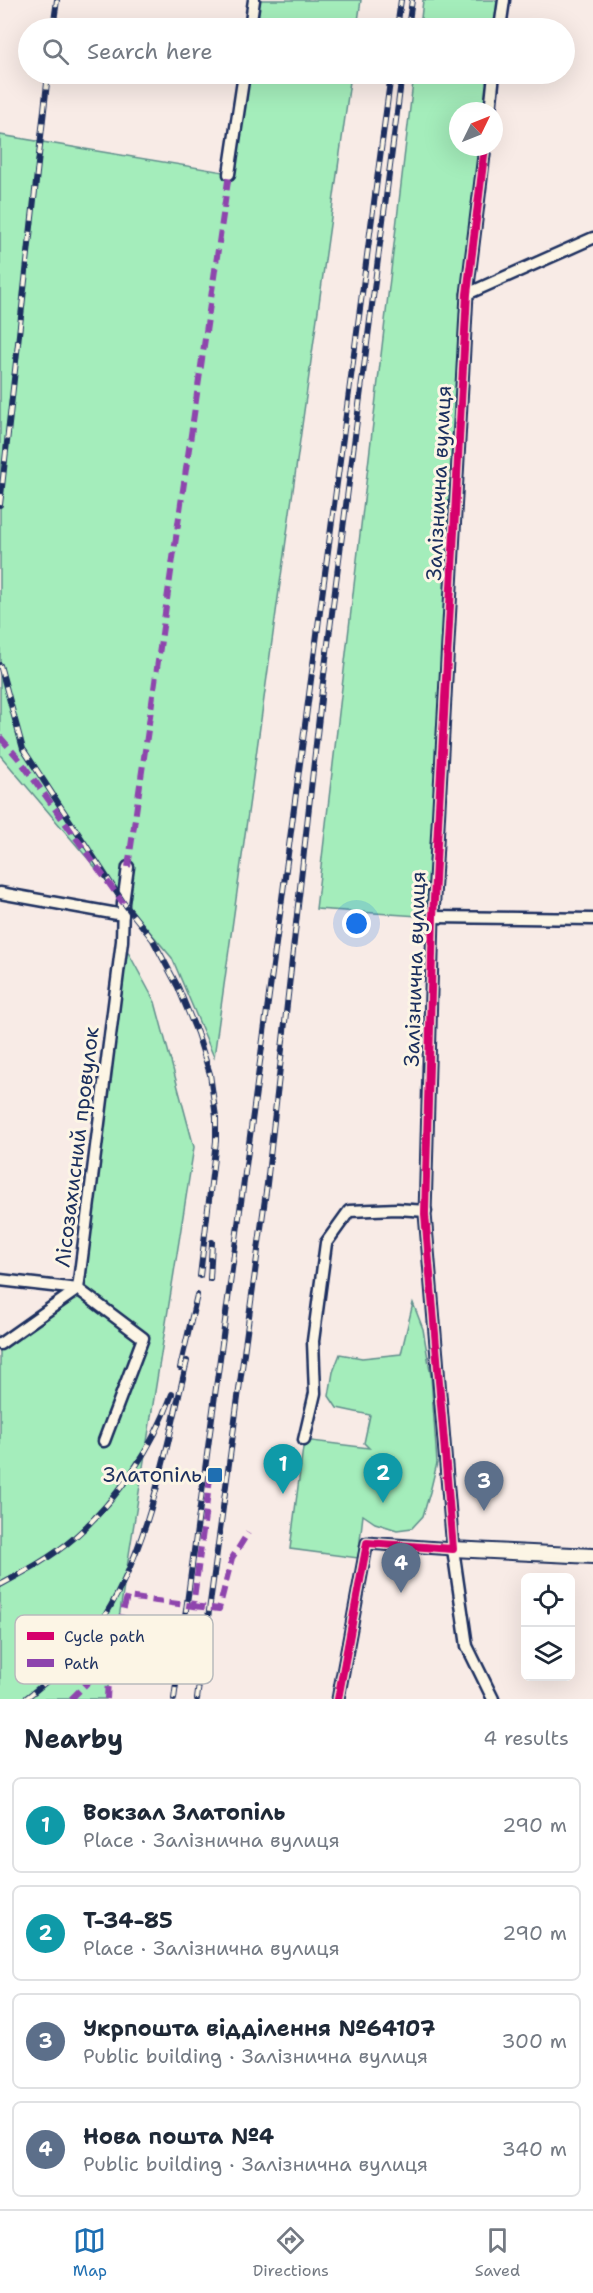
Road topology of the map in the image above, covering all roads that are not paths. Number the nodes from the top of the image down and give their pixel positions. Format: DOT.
graph roads {
  1 [pos="254,0"];
  2 [pos="504,0"];
  3 [pos="251,18"];
  4 [pos="501,18"];
  5 [pos="242,84"];
  6 [pos="493,84"];
  7 [pos="491,102"];
  8 [pos="484,156"];
  9 [pos="229,174"];
  10 [pos="593,238"];
  11 [pos="467,294"];
  12 [pos="128,867"];
  13 [pos="0,893"];
  14 [pos="123,915"];
  15 [pos="433,917"];
  16 [pos="593,919"];
  17 [pos="426,1211"];
  18 [pos="0,1280"];
  19 [pos="78,1289"];
  20 [pos="0,1344"];
  21 [pos="304,1440"];
  22 [pos="104,1441"];
  23 [pos="453,1549"];
  24 [pos="593,1556"];
  25 [pos="338,1699"];
  26 [pos="494,1699"];
  1 -- 3 [label="street"];
  2 -- 4 [label="street"];
  5 -- 9 [label="street"];
  6 -- 7 [label="street"];
  8 -- 11 [label="street, Залізнична вулиця"];
  10 -- 11 [label="street"];
  11 -- 15 [label="street, Залізнична вулиця"];
  12 -- 14 [label="street, Лісозахисний провулок"];
  13 -- 14 [label="street"];
  14 -- 19 [label="street, Лісозахисний провулок"];
  15 -- 16 [label="street"];
  15 -- 17 [label="street, Залізнична вулиця"];
  17 -- 21 [label="street"];
  17 -- 23 [label="street, Залізнична вулиця"];
  18 -- 19 [label="street"];
  19 -- 20 [label="street, Лісозахисний провулок"];
  19 -- 22 [label="street"];
  23 -- 24 [label="street"];
  23 -- 25 [label="street"];
  23 -- 26 [label="street, Залізнична вулиця"];
}
